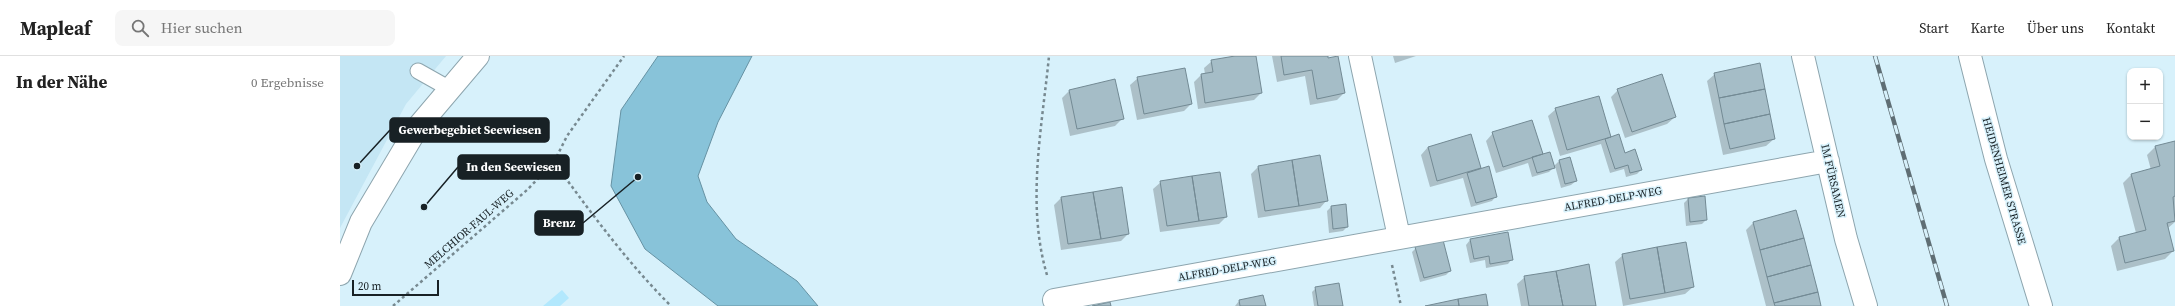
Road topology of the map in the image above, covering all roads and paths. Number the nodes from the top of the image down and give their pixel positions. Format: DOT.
graph roads {
  1 [pos="478,56"];
  2 [pos="624,56"];
  3 [pos="1049,56"];
  4 [pos="1360,56"];
  5 [pos="1803,56"];
  6 [pos="1970,56"];
  7 [pos="418,71"];
  8 [pos="450,89"];
  9 [pos="1828,160"];
  10 [pos="554,162"];
  11 [pos="1393,238"];
  12 [pos="340,274"];
  13 [pos="1054,300"];
  14 [pos="393,306"];
  15 [pos="671,306"];
  16 [pos="1401,306"];
  17 [pos="1866,306"];
  18 [pos="2041,306"];
  1 -- 8 [label="street"];
  2 -- 10 [label="path, MELCHIOR-FAUL-WEG"];
  3 -- 13 [label="path"];
  4 -- 11 [label="street"];
  5 -- 9 [label="street, IM FÜRSAMEN"];
  6 -- 18 [label="street, HEIDENHEIMER STRASSE"];
  7 -- 8 [label="lane"];
  8 -- 12 [label="street"];
  9 -- 11 [label="street, ALFRED-DELP-WEG"];
  9 -- 17 [label="street, IM FÜRSAMEN"];
  10 -- 14 [label="path, MELCHIOR-FAUL-WEG"];
  10 -- 15 [label="path"];
  11 -- 13 [label="street, ALFRED-DELP-WEG"];
  11 -- 16 [label="path"];
}
